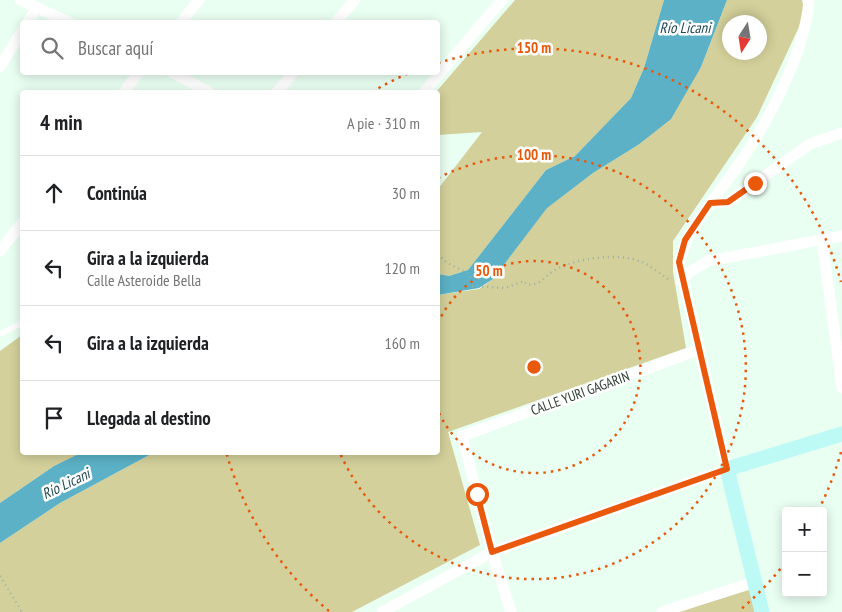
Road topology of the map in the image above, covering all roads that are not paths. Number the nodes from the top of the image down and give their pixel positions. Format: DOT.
graph roads {
  1 [pos="20,0"];
  2 [pos="199,0"];
  3 [pos="355,0"];
  4 [pos="502,0"];
  5 [pos="810,0"];
  6 [pos="37,7"];
  7 [pos="29,20"];
  8 [pos="65,20"];
  9 [pos="183,20"];
  10 [pos="338,20"];
  11 [pos="20,34"];
  12 [pos="0,67"];
  13 [pos="440,73"];
  14 [pos="137,75"];
  15 [pos="177,75"];
  16 [pos="291,75"];
  17 [pos="438,75"];
  18 [pos="126,90"];
  19 [pos="205,90"];
  20 [pos="279,90"];
  21 [pos="426,90"];
  22 [pos="842,132"];
  23 [pos="710,203"];
  24 [pos="20,226"];
  25 [pos="842,236"];
  26 [pos="822,240"];
  27 [pos="0,251"];
  28 [pos="682,282"];
  29 [pos="20,323"];
  30 [pos="0,334"];
  31 [pos="698,350"];
  32 [pos="842,388"];
  33 [pos="842,434"];
  34 [pos="727,469"];
  35 [pos="492,552"];
  36 [pos="754,582"];
  37 [pos="395,609"];
  38 [pos="382,612"];
  39 [pos="511,612"];
  40 [pos="662,612"];
  41 [pos="762,612"];
  1 -- 6 [label="street"];
  2 -- 9 [label="street"];
  3 -- 10 [label="street"];
  4 -- 13 [label="street"];
  5 -- 23 [label="street"];
  6 -- 7 [label="street"];
  6 -- 8 [label="street"];
  11 -- 12 [label="street"];
  14 -- 18 [label="street"];
  15 -- 19 [label="street"];
  16 -- 20 [label="street"];
  17 -- 21 [label="street"];
  22 -- 23 [label="street"];
  23 -- 28 [label="street"];
  24 -- 27 [label="street"];
  25 -- 26 [label="street"];
  26 -- 28 [label="street"];
  26 -- 32 [label="street"];
  28 -- 31 [label="street"];
  29 -- 30 [label="lane"];
  31 -- 34 [label="street"];
  31 -- 35 [label="street, CALLE YURI GAGARIN"];
  33 -- 34 [label="street"];
  34 -- 35 [label="street"];
  34 -- 36 [label="street"];
  35 -- 37 [label="street"];
  35 -- 39 [label="street"];
  36 -- 40 [label="street"];
  36 -- 41 [label="street"];
  37 -- 38 [label="street"];
}
